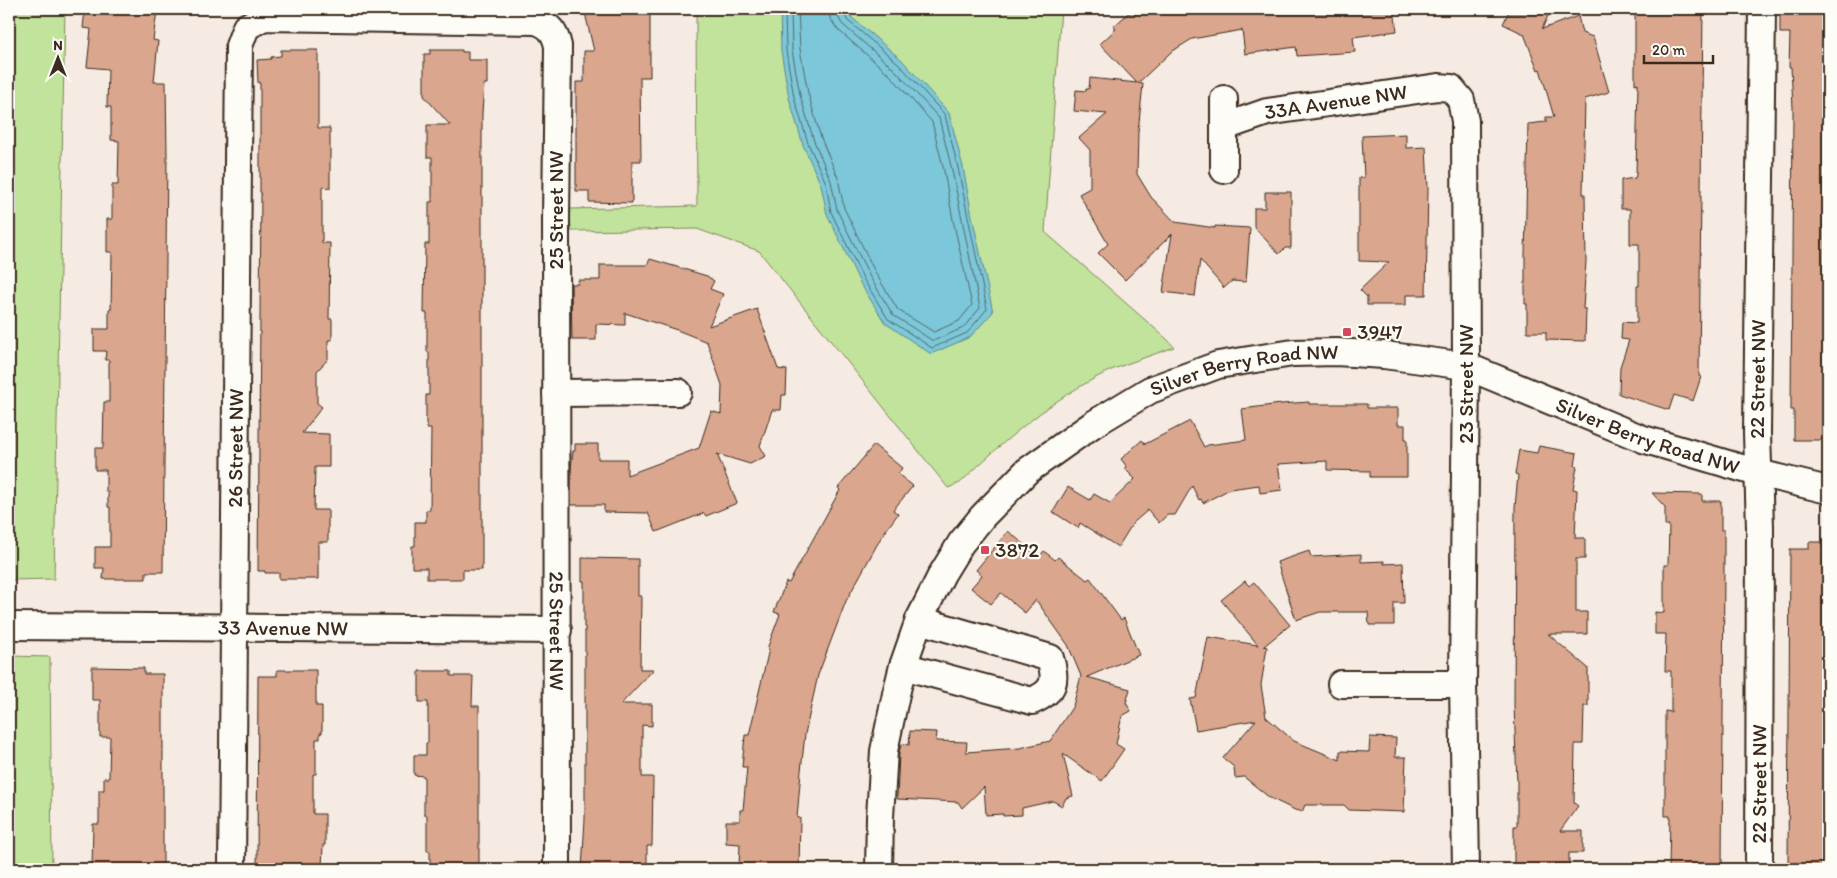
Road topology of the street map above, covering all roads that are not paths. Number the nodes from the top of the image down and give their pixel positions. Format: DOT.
graph roads {
  1 [pos="1762,9"];
  2 [pos="246,27"];
  3 [pos="1451,88"];
  4 [pos="1224,99"];
  5 [pos="1224,127"];
  6 [pos="1224,170"];
  7 [pos="1466,366"];
  8 [pos="678,392"];
  9 [pos="556,393"];
  10 [pos="1758,473"];
  11 [pos="1828,490"];
  12 [pos="919,620"];
  13 [pos="9,626"];
  14 [pos="234,628"];
  15 [pos="558,630"];
  16 [pos="902,666"];
  17 [pos="1341,684"];
  18 [pos="1463,684"];
  19 [pos="232,869"];
  20 [pos="557,869"];
  21 [pos="879,869"];
  22 [pos="1466,869"];
  23 [pos="1759,869"];
  1 -- 10 [label="street, 22 Street NW"];
  2 -- 9 [label="street, 25 Street NW"];
  2 -- 14 [label="street, 26 Street NW"];
  3 -- 5 [label="street, 33A Avenue NW"];
  3 -- 7 [label="street, 23 Street NW"];
  4 -- 5 [label="street"];
  5 -- 6 [label="street"];
  7 -- 10 [label="street, Silver Berry Road NW"];
  7 -- 12 [label="street, Silver Berry Road NW"];
  7 -- 18 [label="street, 23 Street NW"];
  8 -- 9 [label="street"];
  9 -- 15 [label="street, 25 Street NW"];
  10 -- 11 [label="street, Silver Berry Road NW"];
  10 -- 23 [label="street, 22 Street NW"];
  12 -- 16 [label="street, Silver Berry Road NW"];
  12 -- 16 [label="street"];
  13 -- 14 [label="street, 33 Avenue NW"];
  14 -- 15 [label="street, 33 Avenue NW"];
  14 -- 19 [label="street, 26 Street NW"];
  15 -- 20 [label="street, 25 Street NW"];
  16 -- 21 [label="street, Silver Berry Road NW"];
  17 -- 18 [label="street"];
  18 -- 22 [label="street, 23 Street NW"];
}
